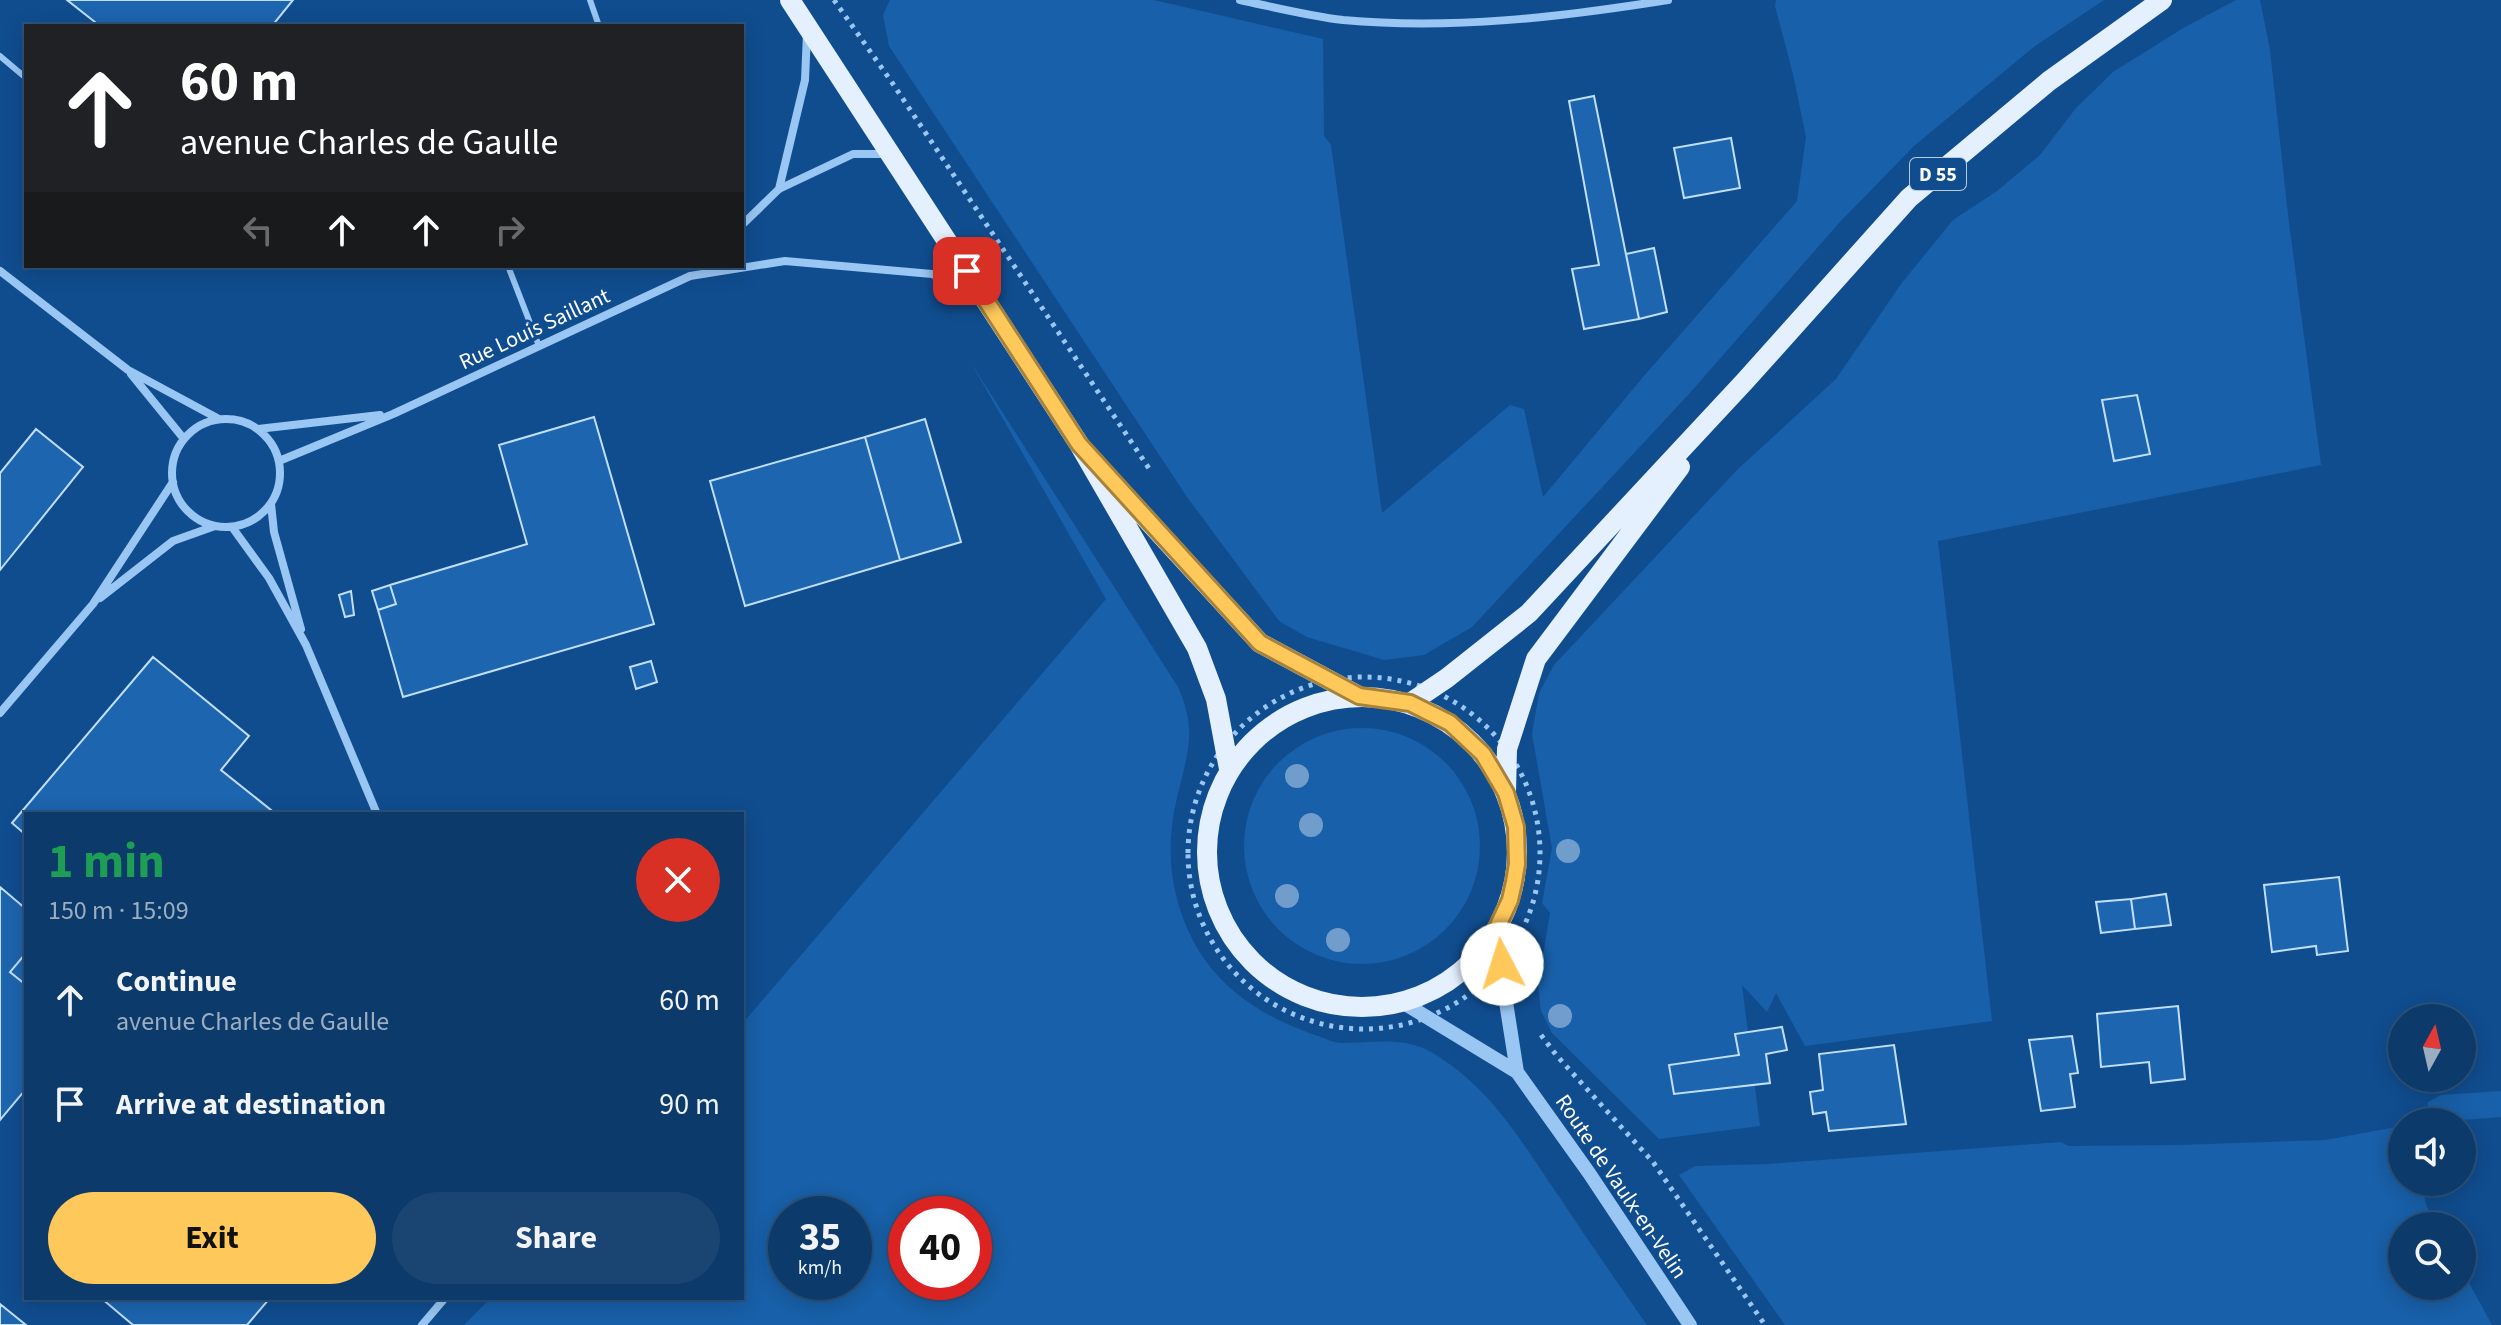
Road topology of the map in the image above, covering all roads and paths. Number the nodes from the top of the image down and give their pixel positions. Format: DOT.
graph roads {
  1 [pos="590,0"];
  2 [pos="790,0"];
  3 [pos="834,0"];
  4 [pos="1240,0"];
  5 [pos="1668,0"];
  6 [pos="2162,0"];
  7 [pos="598,24"];
  8 [pos="807,25"];
  9 [pos="0,56"];
  10 [pos="24,76"];
  11 [pos="891,153"];
  12 [pos="779,189"];
  13 [pos="744,223"];
  14 [pos="744,267"];
  15 [pos="509,268"];
  16 [pos="697,268"];
  17 [pos="741,268"];
  18 [pos="0,271"];
  19 [pos="690,276"];
  20 [pos="982,294"];
  21 [pos="539,346"];
  22 [pos="128,370"];
  23 [pos="1745,381"];
  24 [pos="393,414"];
  25 [pos="219,420"];
  26 [pos="258,429"];
  27 [pos="184,439"];
  28 [pos="1079,444"];
  29 [pos="279,461"];
  30 [pos="173,482"];
  31 [pos="1158,483"];
  32 [pos="271,504"];
  33 [pos="215,526"];
  34 [pos="232,527"];
  35 [pos="93,604"];
  36 [pos="306,645"];
  37 [pos="1353,670"];
  38 [pos="1367,676"];
  39 [pos="1327,680"];
  40 [pos="1431,689"];
  41 [pos="1359,696"];
  42 [pos="1410,703"];
  43 [pos="0,713"];
  44 [pos="1225,743"];
  45 [pos="1507,749"];
  46 [pos="1205,754"];
  47 [pos="1229,769"];
  48 [pos="1207,770"];
  49 [pos="1506,793"];
  50 [pos="376,812"];
  51 [pos="1526,926"];
  52 [pos="1495,932"];
  53 [pos="1527,936"];
  54 [pos="1502,964"];
  55 [pos="1402,1002"];
  56 [pos="1427,1019"];
  57 [pos="1533,1023"];
  58 [pos="1517,1072"];
  59 [pos="443,1300"];
  60 [pos="422,1325"];
  61 [pos="1690,1325"];
  62 [pos="1765,1325"];
  1 -- 7 [label="lane"];
  2 -- 8 [label="main road"];
  3 -- 31 [label="path"];
  4 -- 5 [label="street"];
  6 -- 23 [label="main road, D 55"];
  8 -- 11 [label="main road"];
  8 -- 12 [label="street"];
  9 -- 10 [label="lane"];
  11 -- 12 [label="street"];
  11 -- 20 [label="main road"];
  12 -- 13 [label="street"];
  14 -- 20 [label="street, Rue Louis Saillant"];
  15 -- 21 [label="lane"];
  16 -- 19 [label="street, Rue Louis Saillant"];
  17 -- 19 [label="street, Rue Louis Saillant"];
  18 -- 22 [label="street"];
  19 -- 21 [label="street, Rue Louis Saillant"];
  20 -- 28 [label="main road"];
  21 -- 24 [label="street, Rue Louis Saillant"];
  22 -- 25 [label="street"];
  22 -- 27 [label="street"];
  23 -- 40 [label="main road, D 55"];
  23 -- 45 [label="main road, D 55"];
  24 -- 26 [label="street, Rue Louis Saillant"];
  24 -- 29 [label="street, Rue Louis Saillant"];
  25 -- 26 [label="street"];
  25 -- 27 [label="street"];
  26 -- 29 [label="street"];
  27 -- 30 [label="street"];
  28 -- 39 [label="main road"];
  28 -- 44 [label="main road"];
  29 -- 32 [label="street"];
  30 -- 33 [label="street"];
  30 -- 35 [label="street"];
  32 -- 34 [label="street"];
  32 -- 36 [label="street"];
  33 -- 34 [label="street"];
  33 -- 35 [label="street"];
  34 -- 36 [label="street"];
  35 -- 43 [label="street"];
  36 -- 50 [label="street"];
  37 -- 38 [label="path"];
  38 -- 39 [label="path"];
  38 -- 40 [label="path"];
  39 -- 41 [label="main road"];
  39 -- 44 [label="path"];
  40 -- 42 [label="main road, D 55"];
  40 -- 45 [label="path"];
  41 -- 42 [label="main road"];
  41 -- 47 [label="main road"];
  42 -- 49 [label="main road"];
  44 -- 47 [label="main road"];
  44 -- 48 [label="path"];
  45 -- 49 [label="main road, D 55"];
  45 -- 51 [label="path"];
  46 -- 48 [label="path"];
  47 -- 55 [label="main road"];
  48 -- 56 [label="path"];
  49 -- 52 [label="main road"];
  51 -- 53 [label="path"];
  51 -- 54 [label="path"];
  52 -- 54 [label="street, Route de Vaulx-en-Velin"];
  52 -- 55 [label="main road"];
  54 -- 56 [label="path"];
  54 -- 58 [label="street, Route de Vaulx-en-Velin"];
  55 -- 56 [label="street, Route de Vaulx-en-Velin"];
  56 -- 58 [label="street, Route de Vaulx-en-Velin"];
  57 -- 62 [label="path, Route de Vaulx-en-Velin"];
  58 -- 61 [label="street, Route de Vaulx-en-Velin"];
  59 -- 60 [label="street"];
}
